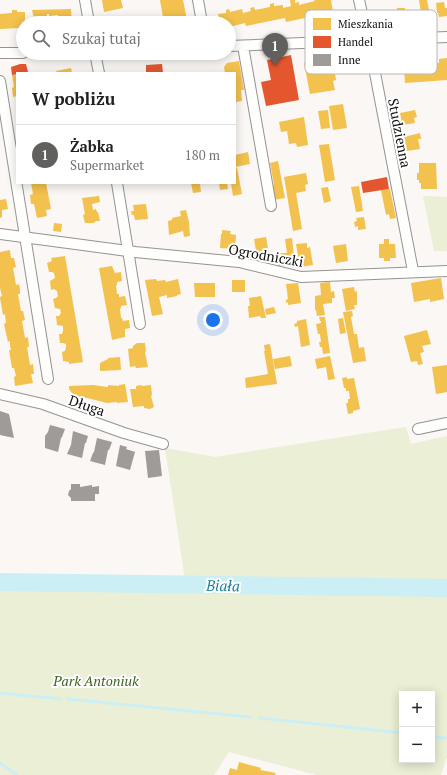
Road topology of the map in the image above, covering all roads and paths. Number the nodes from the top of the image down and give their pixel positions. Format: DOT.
graph roads {
  1 [pos="85,0"];
  2 [pos="198,0"];
  3 [pos="359,0"];
  4 [pos="361,10"];
  5 [pos="88,16"];
  6 [pos="201,16"];
  7 [pos="437,37"];
  8 [pos="447,37"];
  9 [pos="305,43"];
  10 [pos="236,46"];
  11 [pos="243,46"];
  12 [pos="16,52"];
  13 [pos="0,53"];
  14 [pos="96,60"];
  15 [pos="99,72"];
  16 [pos="375,74"];
  17 [pos="0,81"];
  18 [pos="16,181"];
  19 [pos="17,184"];
  20 [pos="117,184"];
  21 [pos="271,206"];
  22 [pos="0,234"];
  23 [pos="25,237"];
  24 [pos="128,250"];
  25 [pos="413,271"];
  26 [pos="447,271"];
  27 [pos="140,324"];
  28 [pos="48,379"];
  29 [pos="0,394"];
  30 [pos="447,423"];
  31 [pos="418,429"];
  32 [pos="163,444"];
  1 -- 5 [label="street"];
  2 -- 6 [label="street"];
  3 -- 4 [label="street, Studzienna"];
  7 -- 8 [label="street"];
  9 -- 11 [label="street"];
  10 -- 11 [label="street"];
  11 -- 21 [label="street"];
  12 -- 13 [label="street"];
  14 -- 15 [label="street"];
  16 -- 25 [label="street, Studzienna"];
  17 -- 18 [label="street"];
  19 -- 23 [label="street"];
  20 -- 24 [label="street"];
  22 -- 23 [label="street, Ogrodniczki"];
  23 -- 24 [label="street, Ogrodniczki"];
  23 -- 28 [label="street"];
  24 -- 25 [label="street, Ogrodniczki"];
  24 -- 27 [label="street"];
  25 -- 26 [label="street, Ogrodniczki"];
  29 -- 32 [label="street, Długa"];
  30 -- 31 [label="street"];
}
